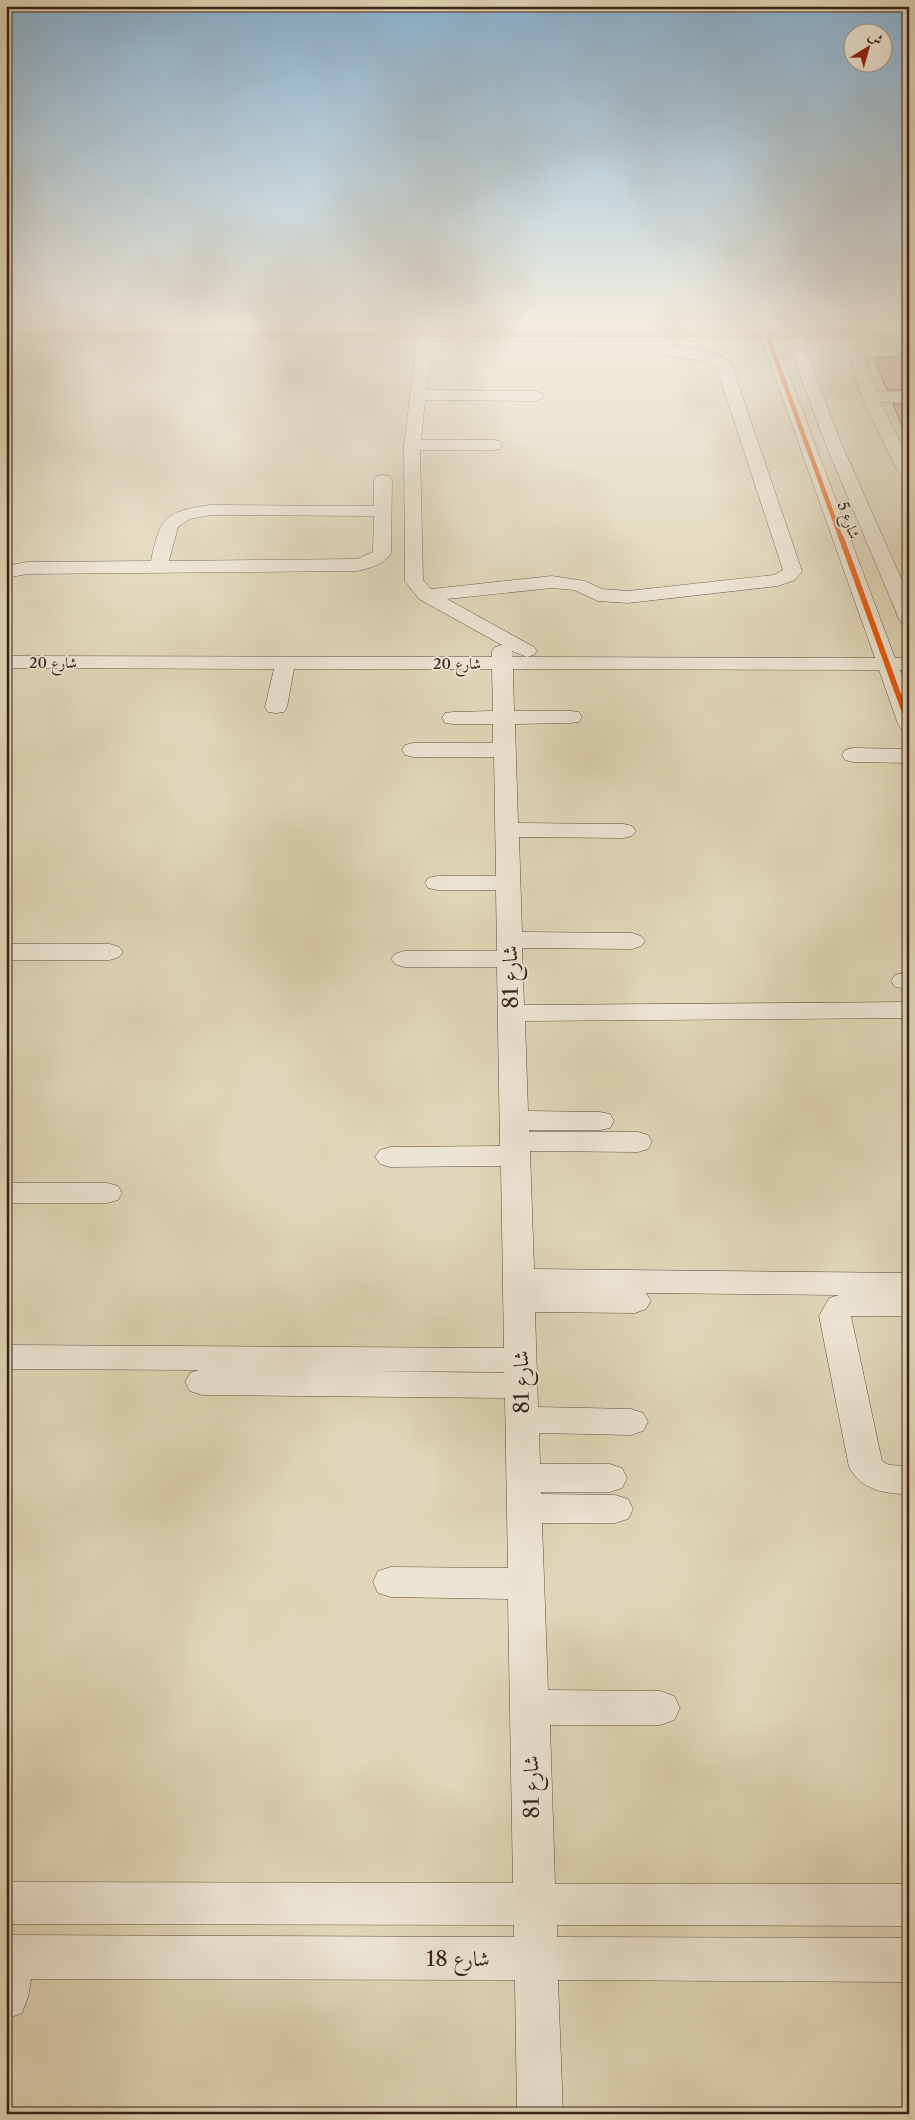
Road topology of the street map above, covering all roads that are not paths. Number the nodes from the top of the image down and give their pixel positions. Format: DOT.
graph roads {
  1 [pos="415,423"];
  2 [pos="743,423"];
  3 [pos="799,423"];
  4 [pos="826,423"];
  5 [pos="883,423"];
  6 [pos="412,445"];
  7 [pos="494,445"];
  8 [pos="909,472"];
  9 [pos="383,480"];
  10 [pos="383,511"];
  11 [pos="159,566"];
  12 [pos="6,572"];
  13 [pos="426,595"];
  14 [pos="909,619"];
  15 [pos="6,650"];
  16 [pos="909,651"];
  17 [pos="511,655"];
  18 [pos="884,657"];
  19 [pos="6,662"];
  20 [pos="284,663"];
  21 [pos="909,664"];
  22 [pos="276,707"];
  23 [pos="453,718"];
  24 [pos="504,718"];
  25 [pos="572,718"];
  26 [pos="909,724"];
  27 [pos="852,755"];
  28 [pos="909,756"];
  29 [pos="415,757"];
  30 [pos="505,757"];
  31 [pos="506,830"];
  32 [pos="624,831"];
  33 [pos="436,883"];
  34 [pos="508,883"];
  35 [pos="632,941"];
  36 [pos="510,950"];
  37 [pos="6,952"];
  38 [pos="110,952"];
  39 [pos="404,959"];
  40 [pos="909,1010"];
  41 [pos="511,1013"];
  42 [pos="600,1121"];
  43 [pos="515,1139"];
  44 [pos="638,1142"];
  45 [pos="390,1156"];
  46 [pos="107,1192"];
  47 [pos="6,1193"];
  48 [pos="909,1284"];
  49 [pos="518,1290"];
  50 [pos="634,1301"];
  51 [pos="909,1304"];
  52 [pos="6,1357"];
  53 [pos="521,1373"];
  54 [pos="202,1382"];
  55 [pos="522,1420"];
  56 [pos="631,1422"];
  57 [pos="909,1480"];
  58 [pos="524,1493"];
  59 [pos="612,1494"];
  60 [pos="391,1582"];
  61 [pos="526,1584"];
  62 [pos="529,1707"];
  63 [pos="660,1708"];
  64 [pos="6,1903"];
  65 [pos="534,1903"];
  66 [pos="909,1905"];
  67 [pos="536,1958"];
  68 [pos="909,1960"];
  69 [pos="8,1970"];
  70 [pos="540,2114"];
  1 -- 6 [label="street"];
  2 -- 13 [label="street"];
  3 -- 18 [label="street, شارع 5"];
  4 -- 14 [label="street, شارع 5"];
  5 -- 8 [label="street"];
  6 -- 7 [label="street"];
  6 -- 13 [label="street"];
  9 -- 10 [label="street"];
  10 -- 11 [label="street"];
  10 -- 11 [label="street"];
  11 -- 12 [label="street"];
  13 -- 17 [label="street"];
  15 -- 17 [label="street, شارع 20"];
  16 -- 18 [label="street, شارع 20"];
  17 -- 18 [label="street, شارع 20"];
  17 -- 18 [label="street, شارع 20"];
  17 -- 20 [label="street, شارع 20"];
  17 -- 24 [label="street, شارع 81"];
  18 -- 21 [label="street, شارع 20"];
  18 -- 26 [label="street, شارع 5"];
  19 -- 20 [label="street, شارع 20"];
  20 -- 22 [label="street"];
  23 -- 24 [label="street"];
  24 -- 25 [label="street"];
  24 -- 30 [label="street, شارع 81"];
  27 -- 28 [label="street"];
  29 -- 30 [label="street"];
  30 -- 31 [label="street, شارع 81"];
  31 -- 32 [label="street"];
  31 -- 34 [label="street, شارع 81"];
  33 -- 34 [label="street"];
  34 -- 36 [label="street, شارع 81"];
  35 -- 36 [label="street"];
  36 -- 39 [label="street"];
  36 -- 41 [label="street, شارع 81"];
  37 -- 38 [label="street"];
  40 -- 41 [label="street"];
  41 -- 43 [label="street, شارع 81"];
  42 -- 43 [label="street"];
  43 -- 44 [label="street"];
  43 -- 45 [label="street"];
  43 -- 49 [label="street, شارع 81"];
  46 -- 47 [label="street"];
  48 -- 49 [label="street"];
  49 -- 50 [label="street"];
  49 -- 53 [label="street, شارع 81"];
  51 -- 57 [label="street"];
  52 -- 53 [label="street"];
  53 -- 54 [label="street"];
  53 -- 55 [label="street, شارع 81"];
  55 -- 56 [label="street"];
  55 -- 58 [label="street, شارع 81"];
  58 -- 59 [label="street"];
  58 -- 61 [label="street, شارع 81"];
  60 -- 61 [label="street"];
  61 -- 62 [label="street, شارع 81"];
  62 -- 63 [label="street"];
  62 -- 65 [label="street, شارع 81"];
  64 -- 65 [label="street"];
  65 -- 66 [label="street"];
  65 -- 67 [label="street, شارع 81"];
  67 -- 68 [label="street, شارع 18"];
  67 -- 69 [label="street, شارع 18"];
  67 -- 70 [label="street, شارع 81"];
}
